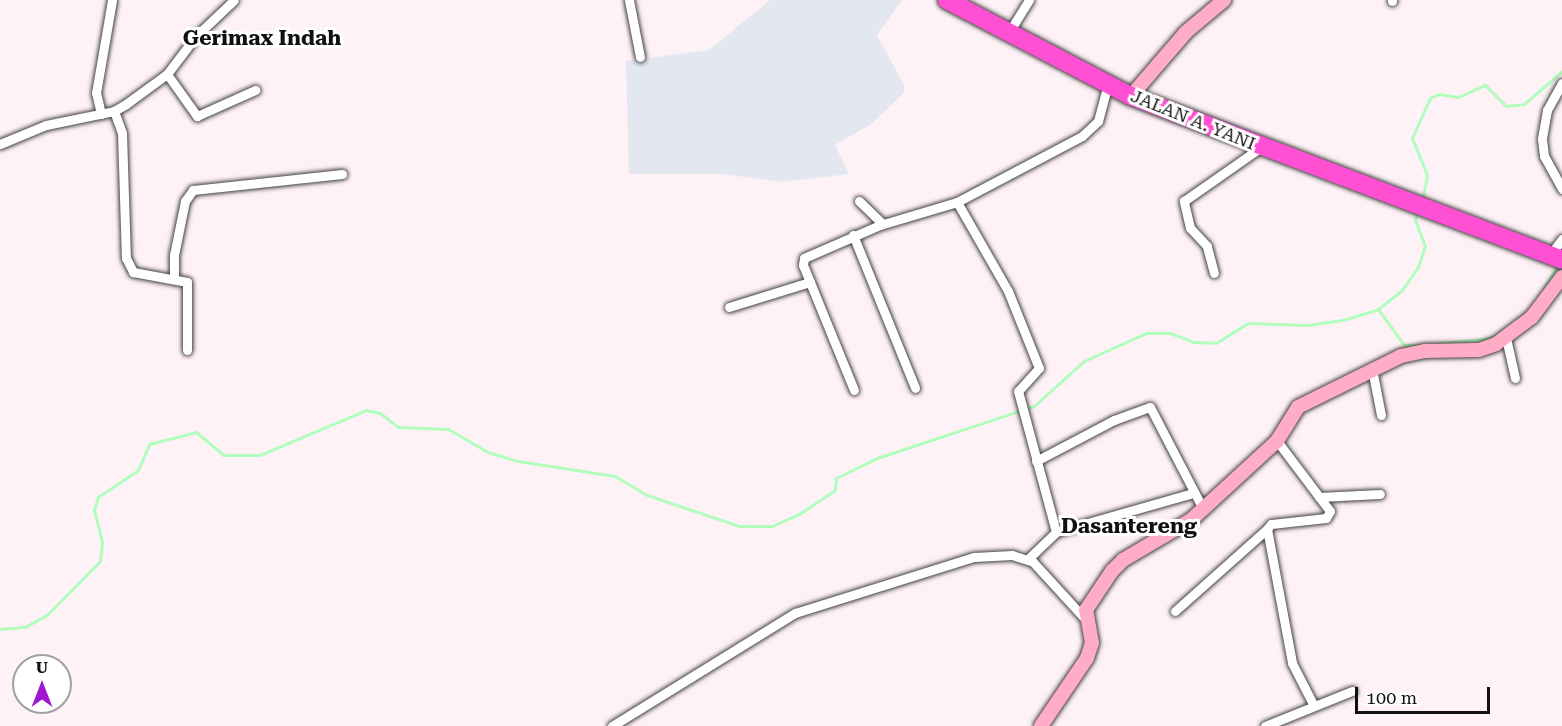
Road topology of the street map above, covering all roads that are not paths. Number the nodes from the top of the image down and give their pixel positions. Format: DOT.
graph roads {
  1 [pos="112,0"];
  2 [pos="234,0"];
  3 [pos="629,0"];
  4 [pos="947,0"];
  5 [pos="1029,0"];
  6 [pos="1224,0"];
  7 [pos="1009,32"];
  8 [pos="640,57"];
  9 [pos="167,74"];
  10 [pos="1108,83"];
  11 [pos="1562,83"];
  12 [pos="255,90"];
  13 [pos="1131,96"];
  14 [pos="1557,96"];
  15 [pos="114,111"];
  16 [pos="101,114"];
  17 [pos="0,144"];
  18 [pos="1261,147"];
  19 [pos="342,174"];
  20 [pos="1562,189"];
  21 [pos="859,201"];
  22 [pos="957,202"];
  23 [pos="883,224"];
  24 [pos="853,235"];
  25 [pos="1562,239"];
  26 [pos="1556,257"];
  27 [pos="1214,273"];
  28 [pos="1562,277"];
  29 [pos="174,278"];
  30 [pos="810,282"];
  31 [pos="729,307"];
  32 [pos="1506,338"];
  33 [pos="187,350"];
  34 [pos="1372,369"];
  35 [pos="1515,378"];
  36 [pos="915,388"];
  37 [pos="854,390"];
  38 [pos="1381,415"];
  39 [pos="1277,441"];
  40 [pos="1036,460"];
  41 [pos="1193,493"];
  42 [pos="1380,494"];
  43 [pos="1319,497"];
  44 [pos="1203,509"];
  45 [pos="1267,529"];
  46 [pos="1056,532"];
  47 [pos="1031,560"];
  48 [pos="1175,611"];
  49 [pos="1086,620"];
  50 [pos="1352,691"];
  51 [pos="1313,704"];
  52 [pos="612,726"];
  53 [pos="1041,726"];
  54 [pos="1265,726"];
  1 -- 16 [label="street"];
  2 -- 9 [label="street"];
  3 -- 8 [label="street"];
  4 -- 7 [label="highway, JALAN A. YANI"];
  5 -- 7 [label="street"];
  6 -- 13 [label="street"];
  7 -- 10 [label="highway, JALAN A. YANI"];
  9 -- 12 [label="street"];
  9 -- 15 [label="street"];
  10 -- 13 [label="highway, JALAN A. YANI"];
  10 -- 22 [label="street"];
  11 -- 14 [label="street"];
  13 -- 18 [label="highway, JALAN A. YANI"];
  14 -- 20 [label="street"];
  15 -- 16 [label="street"];
  15 -- 29 [label="street"];
  16 -- 17 [label="street"];
  18 -- 26 [label="highway, JALAN A. YANI"];
  18 -- 27 [label="street"];
  19 -- 29 [label="street"];
  21 -- 23 [label="street"];
  22 -- 23 [label="street"];
  22 -- 40 [label="street"];
  23 -- 24 [label="street"];
  24 -- 30 [label="street"];
  24 -- 36 [label="street"];
  25 -- 26 [label="street"];
  28 -- 32 [label="street"];
  29 -- 33 [label="street"];
  30 -- 31 [label="street"];
  30 -- 37 [label="street"];
  32 -- 34 [label="street"];
  32 -- 35 [label="street"];
  34 -- 38 [label="street"];
  34 -- 39 [label="street"];
  39 -- 43 [label="street"];
  39 -- 44 [label="street"];
  40 -- 41 [label="street"];
  40 -- 46 [label="street"];
  41 -- 44 [label="street"];
  41 -- 46 [label="street"];
  42 -- 43 [label="street"];
  43 -- 45 [label="street"];
  44 -- 49 [label="street"];
  45 -- 48 [label="street"];
  45 -- 51 [label="street"];
  46 -- 47 [label="street"];
  47 -- 49 [label="street"];
  47 -- 52 [label="street"];
  49 -- 53 [label="street"];
  50 -- 51 [label="street"];
  51 -- 54 [label="street"];
}
